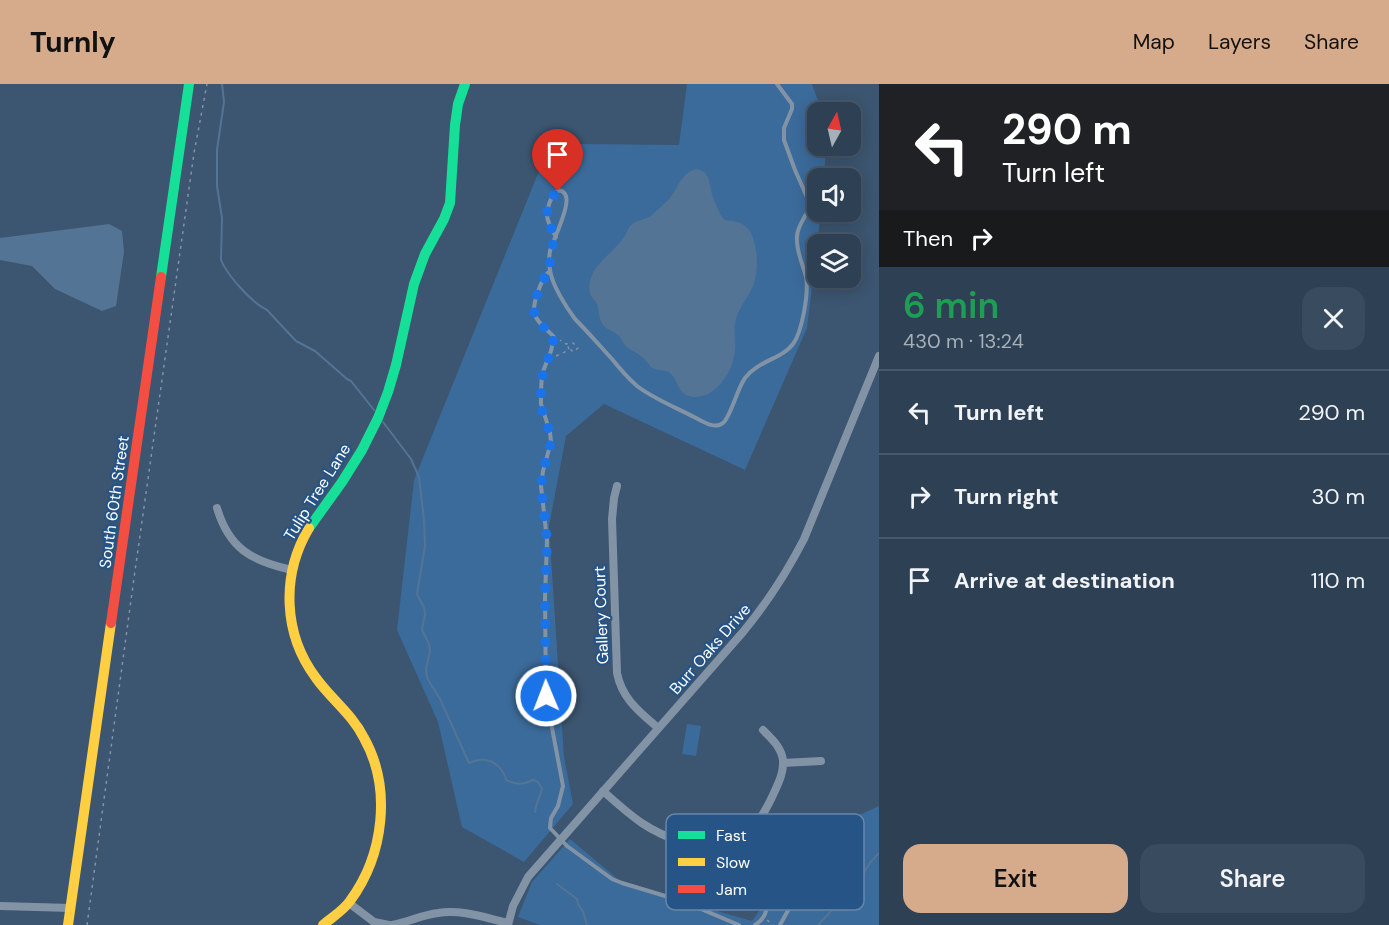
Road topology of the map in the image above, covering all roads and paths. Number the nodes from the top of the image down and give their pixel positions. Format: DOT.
graph roads {
  1 [pos="189,84"];
  2 [pos="207,84"];
  3 [pos="465,84"];
  4 [pos="777,84"];
  5 [pos="556,237"];
  6 [pos="550,271"];
  7 [pos="554,337"];
  8 [pos="879,356"];
  9 [pos="549,357"];
  10 [pos="617,486"];
  11 [pos="217,508"];
  12 [pos="292,570"];
  13 [pos="658,728"];
  14 [pos="763,730"];
  15 [pos="821,761"];
  16 [pos="783,763"];
  17 [pos="603,791"];
  18 [pos="763,814"];
  19 [pos="666,836"];
  20 [pos="561,839"];
  21 [pos="666,896"];
  22 [pos="349,903"];
  23 [pos="0,906"];
  24 [pos="71,908"];
  25 [pos="703,910"];
  26 [pos="766,910"];
  27 [pos="788,910"];
  28 [pos="508,924"];
  29 [pos="68,925"];
  30 [pos="87,925"];
  31 [pos="323,925"];
  32 [pos="391,925"];
  33 [pos="739,925"];
  34 [pos="755,925"];
  35 [pos="780,925"];
  1 -- 24 [label="street, South 60th Street"];
  2 -- 30 [label="path"];
  3 -- 12 [label="street, Tulip Tree Lane"];
  4 -- 6 [label="lane"];
  5 -- 5 [label="lane"];
  5 -- 6 [label="lane"];
  6 -- 7 [label="lane"];
  7 -- 9 [label="lane"];
  7 -- 9 [label="path"];
  8 -- 13 [label="street, Burr Oaks Drive"];
  9 -- 20 [label="lane"];
  10 -- 13 [label="street, Gallery Court"];
  11 -- 12 [label="street"];
  12 -- 22 [label="street, Tulip Tree Lane"];
  13 -- 17 [label="street, Burr Oaks Drive"];
  14 -- 16 [label="street"];
  15 -- 16 [label="street"];
  16 -- 18 [label="street"];
  17 -- 19 [label="street"];
  17 -- 20 [label="street, Burr Oaks Drive"];
  20 -- 21 [label="lane"];
  20 -- 28 [label="street, Burr Oaks Drive"];
  22 -- 31 [label="street, Tulip Tree Lane"];
  22 -- 32 [label="street"];
  23 -- 24 [label="street"];
  24 -- 29 [label="street, South 60th Street"];
  25 -- 33 [label="lane"];
  26 -- 34 [label="lane"];
  27 -- 35 [label="lane"];
  28 -- 32 [label="street"];
}
